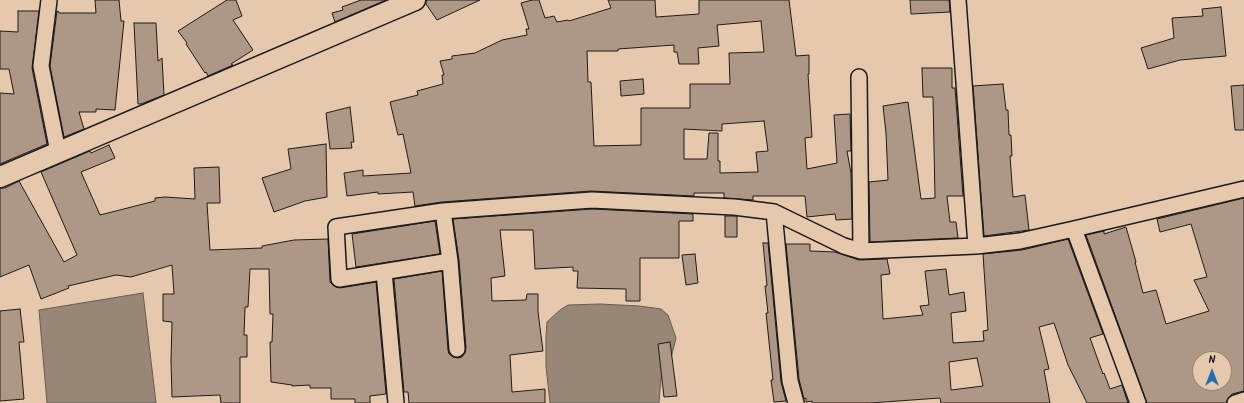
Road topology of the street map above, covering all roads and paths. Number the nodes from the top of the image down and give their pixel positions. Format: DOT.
graph roads {
  1 [pos="49,0"];
  2 [pos="415,0"];
  3 [pos="958,0"];
  4 [pos="859,77"];
  5 [pos="58,152"];
  6 [pos="0,177"];
  7 [pos="1244,189"];
  8 [pos="444,211"];
  9 [pos="774,212"];
  10 [pos="1074,229"];
  11 [pos="976,246"];
  12 [pos="861,251"];
  13 [pos="450,261"];
  14 [pos="384,272"];
  15 [pos="457,349"];
  16 [pos="1244,400"];
  17 [pos="396,403"];
  18 [pos="796,403"];
  19 [pos="1138,403"];
  20 [pos="1235,403"];
  1 -- 5 [label="street"];
  2 -- 5 [label="main road"];
  3 -- 11 [label="street"];
  4 -- 12 [label="street"];
  5 -- 6 [label="main road"];
  7 -- 10 [label="street"];
  8 -- 9 [label="street"];
  8 -- 13 [label="street"];
  8 -- 14 [label="street"];
  9 -- 12 [label="street"];
  9 -- 18 [label="street"];
  10 -- 11 [label="street"];
  10 -- 19 [label="street"];
  11 -- 12 [label="street"];
  13 -- 14 [label="street"];
  13 -- 15 [label="street"];
  14 -- 17 [label="street"];
  16 -- 20 [label="street"];
}
